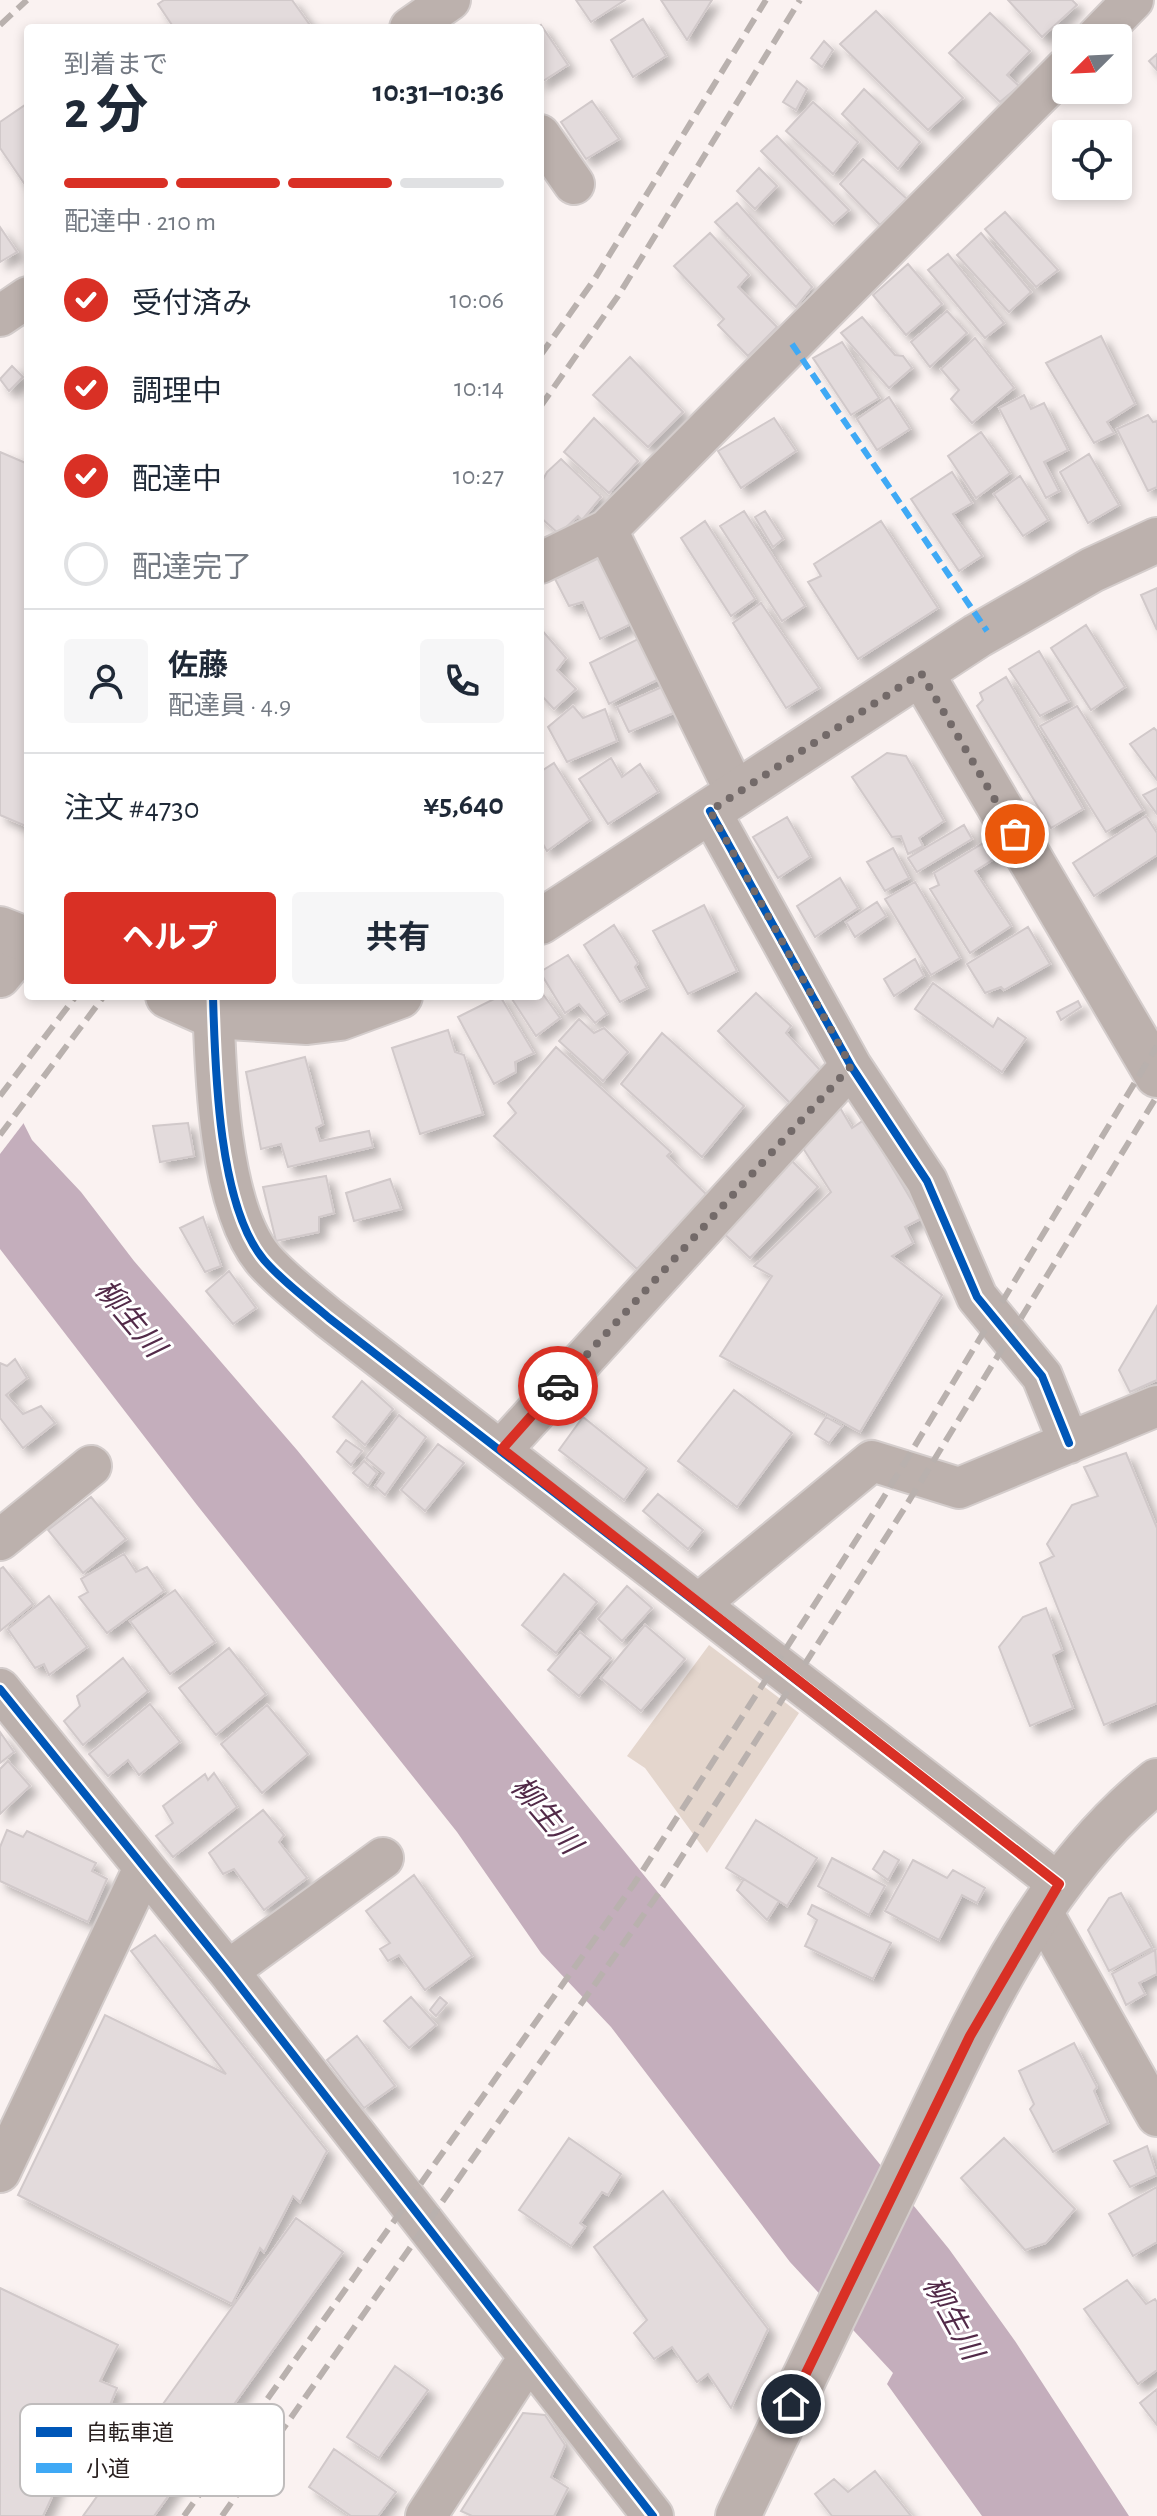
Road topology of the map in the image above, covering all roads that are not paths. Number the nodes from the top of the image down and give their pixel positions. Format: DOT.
graph roads {
  1 [pos="1133,0"];
  2 [pos="454,10"];
  3 [pos="420,24"];
  4 [pos="1110,24"];
  5 [pos="1052,82"];
  6 [pos="544,141"];
  7 [pos="574,184"];
  8 [pos="24,300"];
  9 [pos="0,316"];
  10 [pos="607,530"];
  11 [pos="1157,540"];
  12 [pos="544,561"];
  13 [pos="921,673"];
  14 [pos="723,802"];
  15 [pos="544,919"];
  16 [pos="0,929"];
  17 [pos="24,940"];
  18 [pos="24,947"];
  19 [pos="0,977"];
  20 [pos="186,1000"];
  21 [pos="389,1000"];
  22 [pos="213,1006"];
  23 [pos="851,1066"];
  24 [pos="1157,1075"];
  25 [pos="1157,1406"];
  26 [pos="1069,1443"];
  27 [pos="502,1449"];
  28 [pos="91,1466"];
  29 [pos="0,1540"];
  30 [pos="700,1603"];
  31 [pos="0,1689"];
  32 [pos="1157,1781"];
  33 [pos="383,1858"];
  34 [pos="143,1870"];
  35 [pos="1050,1897"];
  36 [pos="228,1971"];
  37 [pos="1157,2116"];
  38 [pos="0,2172"];
  39 [pos="528,2359"];
  40 [pos="426,2516"];
  41 [pos="653,2516"];
  42 [pos="738,2516"];
  1 -- 4 [label="street"];
  2 -- 3 [label="street"];
  5 -- 10 [label="street"];
  6 -- 7 [label="street"];
  8 -- 9 [label="street"];
  10 -- 12 [label="street"];
  10 -- 14 [label="street"];
  11 -- 13 [label="street"];
  13 -- 14 [label="street"];
  13 -- 24 [label="street"];
  14 -- 15 [label="street"];
  14 -- 23 [label="street"];
  16 -- 17 [label="street"];
  18 -- 19 [label="street"];
  20 -- 22 [label="street"];
  21 -- 22 [label="street"];
  22 -- 27 [label="street"];
  23 -- 26 [label="street"];
  23 -- 27 [label="street"];
  25 -- 26 [label="street"];
  26 -- 30 [label="street"];
  27 -- 30 [label="street"];
  28 -- 29 [label="street"];
  30 -- 35 [label="street"];
  31 -- 34 [label="street"];
  32 -- 35 [label="street"];
  33 -- 36 [label="street"];
  34 -- 36 [label="street"];
  34 -- 38 [label="street"];
  35 -- 37 [label="street"];
  35 -- 42 [label="street"];
  36 -- 39 [label="street"];
  39 -- 40 [label="street"];
  39 -- 41 [label="street"];
}
